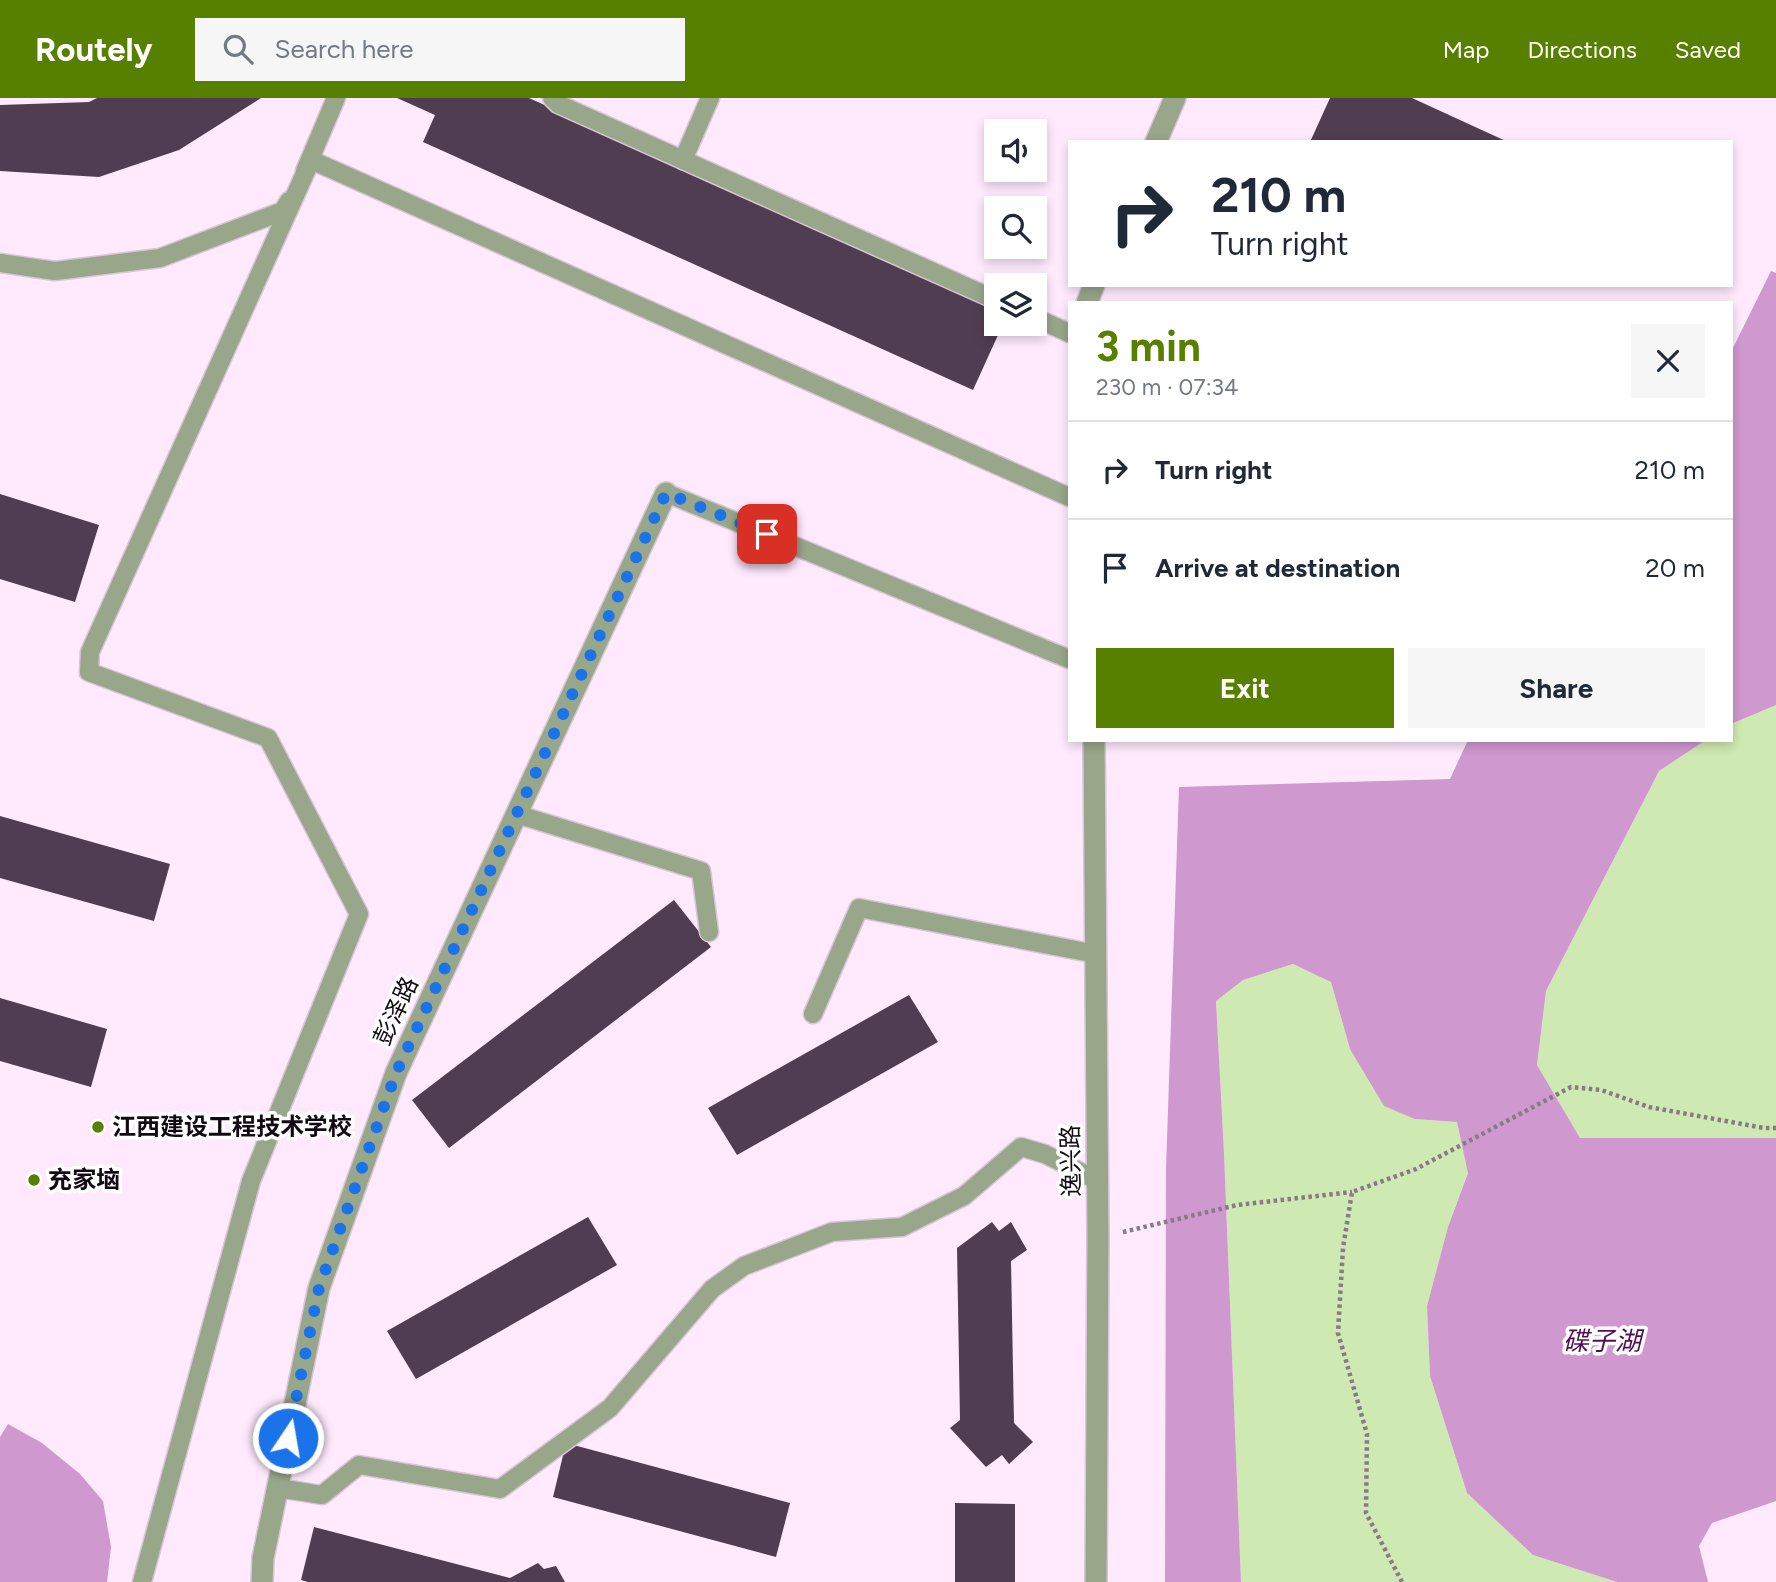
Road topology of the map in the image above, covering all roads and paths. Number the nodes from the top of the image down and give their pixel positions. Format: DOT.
graph roads {
  1 [pos="336,98"];
  2 [pos="552,98"];
  3 [pos="710,98"];
  4 [pos="1175,98"];
  5 [pos="1157,140"];
  6 [pos="311,160"];
  7 [pos="683,160"];
  8 [pos="0,263"];
  9 [pos="984,295"];
  10 [pos="1047,323"];
  11 [pos="1068,333"];
  12 [pos="666,493"];
  13 [pos="1068,496"];
  14 [pos="1068,659"];
  15 [pos="1094,742"];
  16 [pos="516,814"];
  17 [pos="709,932"];
  18 [pos="1096,954"];
  19 [pos="813,1014"];
  20 [pos="1776,1128"];
  21 [pos="1098,1181"];
  22 [pos="1352,1192"];
  23 [pos="1098,1237"];
  24 [pos="278,1488"];
  25 [pos="142,1582"];
  26 [pos="262,1582"];
  27 [pos="1096,1582"];
  28 [pos="1402,1582"];
  1 -- 6 [label="lane"];
  2 -- 7 [label="lane"];
  3 -- 7 [label="lane"];
  4 -- 5 [label="street"];
  6 -- 8 [label="lane"];
  6 -- 13 [label="lane"];
  6 -- 25 [label="lane"];
  7 -- 9 [label="lane"];
  10 -- 11 [label="lane"];
  12 -- 14 [label="lane"];
  12 -- 16 [label="street, 彭泽路"];
  15 -- 18 [label="street, 逸兴路"];
  16 -- 17 [label="lane"];
  16 -- 24 [label="street, 彭泽路"];
  18 -- 19 [label="lane"];
  18 -- 21 [label="street, 逸兴路"];
  20 -- 22 [label="path"];
  21 -- 23 [label="street, 逸兴路"];
  21 -- 24 [label="lane"];
  22 -- 23 [label="path"];
  22 -- 28 [label="path"];
  23 -- 27 [label="street, 逸兴路"];
  24 -- 26 [label="street, 彭泽路"];
}
